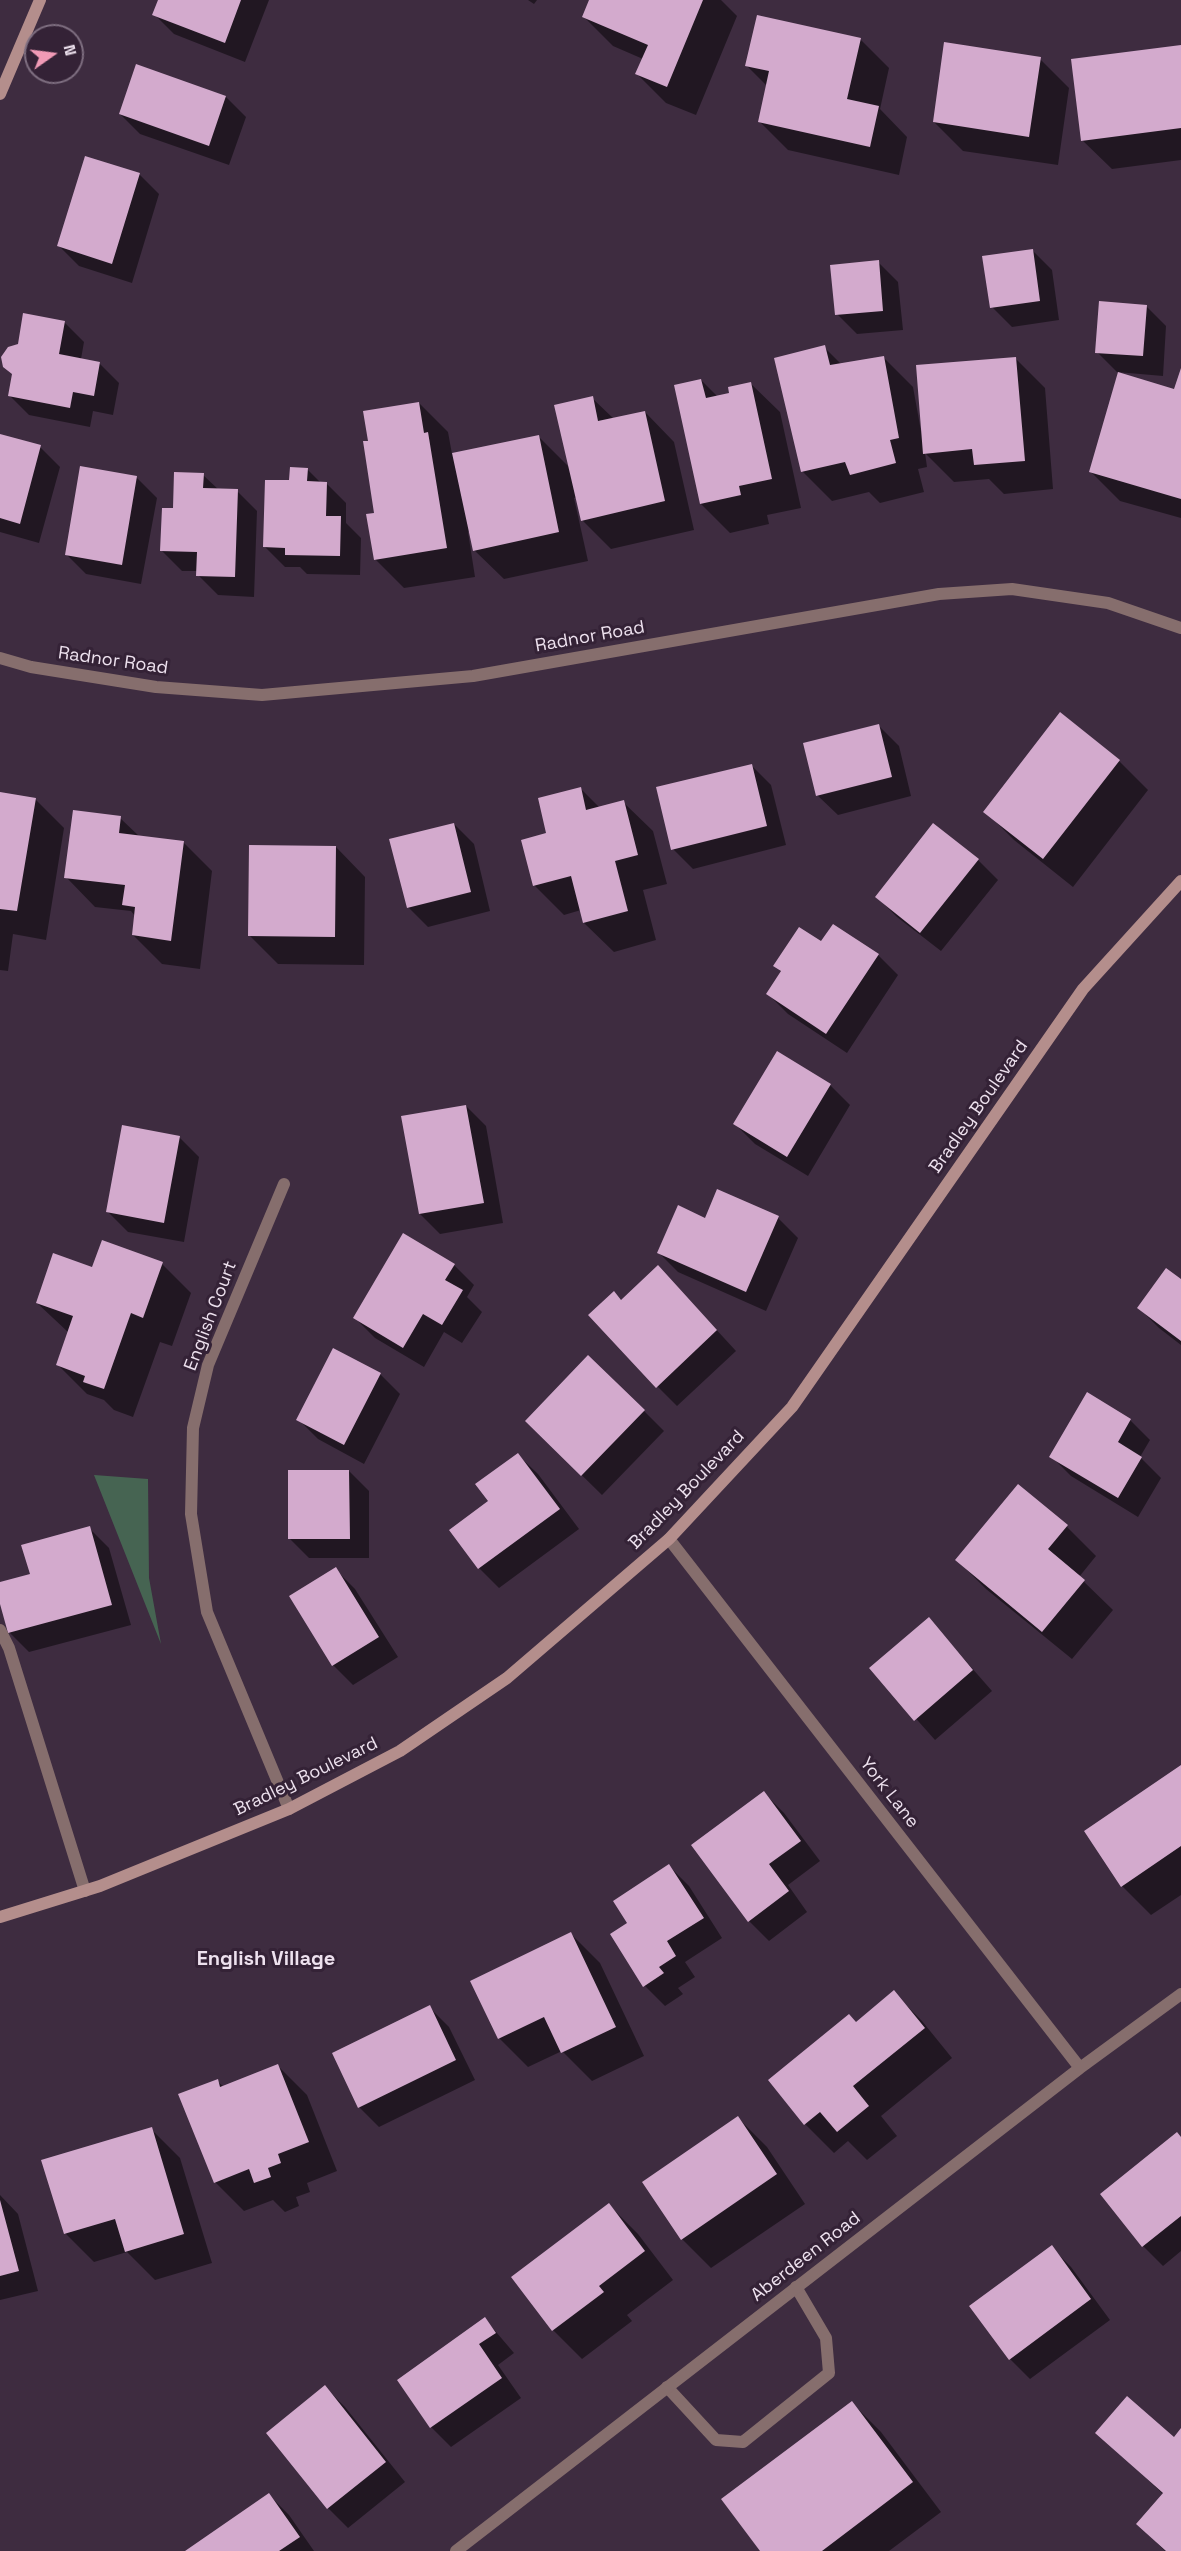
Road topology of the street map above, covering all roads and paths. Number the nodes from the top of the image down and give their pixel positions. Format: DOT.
graph roads {
  1 [pos="40,0"];
  2 [pos="0,93"];
  3 [pos="1181,628"];
  4 [pos="0,658"];
  5 [pos="1181,880"];
  6 [pos="284,1184"];
  7 [pos="669,1539"];
  8 [pos="0,1630"];
  9 [pos="289,1809"];
  10 [pos="85,1891"];
  11 [pos="0,1917"];
  12 [pos="1181,1994"];
  13 [pos="1080,2068"];
  14 [pos="796,2287"];
  15 [pos="667,2387"];
  16 [pos="456,2551"];
  1 -- 2 [label="main road"];
  3 -- 4 [label="street, Radnor Road"];
  5 -- 7 [label="main road, Bradley Boulevard"];
  6 -- 9 [label="street, English Court"];
  7 -- 9 [label="main road, Bradley Boulevard"];
  7 -- 13 [label="street, York Lane"];
  8 -- 10 [label="street"];
  9 -- 10 [label="main road, Bradley Boulevard"];
  10 -- 11 [label="main road, Bradley Boulevard"];
  12 -- 13 [label="street, Aberdeen Road"];
  13 -- 14 [label="street, Aberdeen Road"];
  14 -- 15 [label="street, Aberdeen Road"];
  14 -- 15 [label="street"];
  15 -- 16 [label="street, Aberdeen Road"];
}
